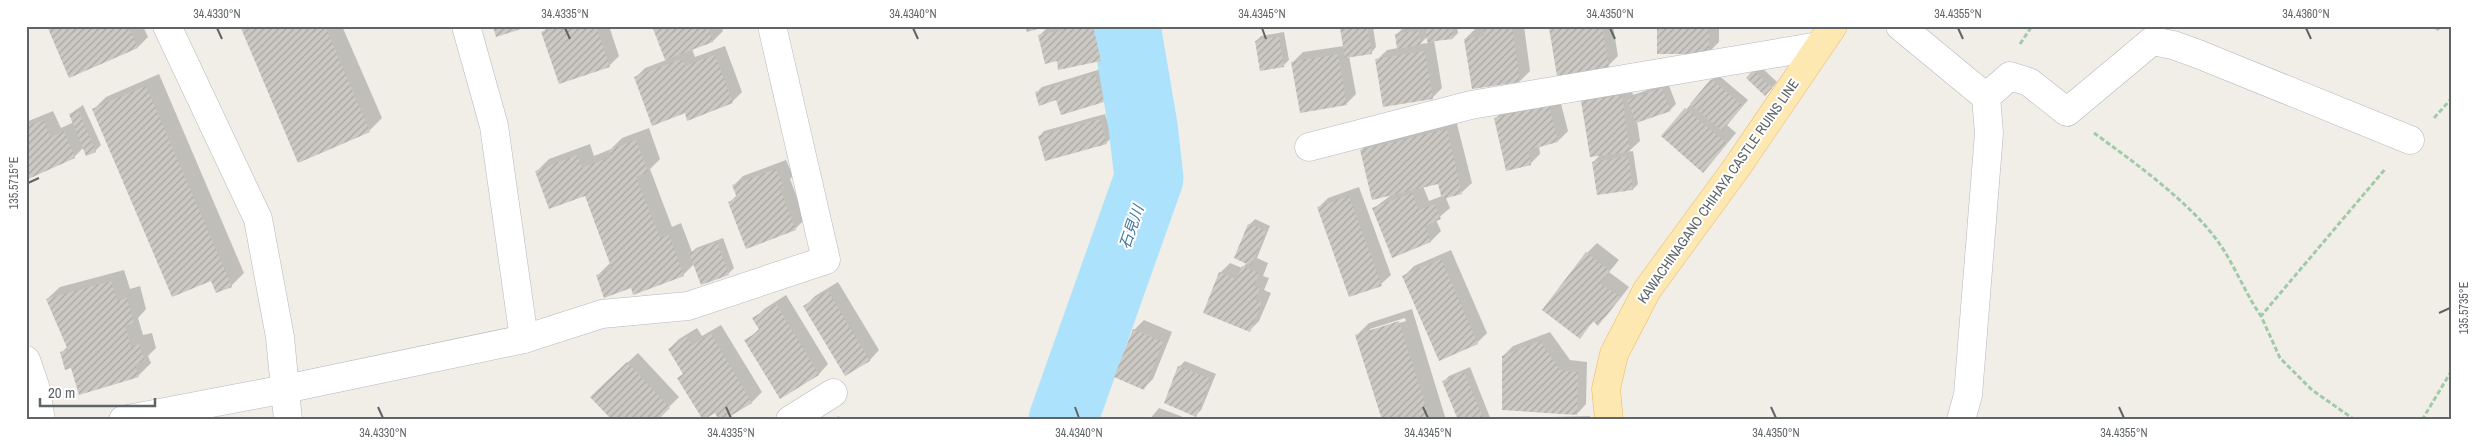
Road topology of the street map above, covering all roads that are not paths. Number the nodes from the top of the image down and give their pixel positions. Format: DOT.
graph roads {
  1 [pos="167,26"];
  2 [pos="466,26"];
  3 [pos="772,26"];
  4 [pos="1900,26"];
  5 [pos="1826,36"];
  6 [pos="1986,97"];
  7 [pos="2410,140"];
  8 [pos="1309,147"];
  9 [pos="524,339"];
  10 [pos="26,360"];
  11 [pos="285,390"];
  12 [pos="833,393"];
  13 [pos="41,420"];
  14 [pos="123,420"];
  15 [pos="288,420"];
  16 [pos="790,420"];
  17 [pos="1609,420"];
  18 [pos="1961,420"];
  1 -- 11 [label="street"];
  2 -- 9 [label="street"];
  3 -- 9 [label="street"];
  4 -- 6 [label="street"];
  5 -- 8 [label="street"];
  5 -- 17 [label="main road, KAWACHINAGANO CHIHAYA CASTLE RUINS LINE"];
  6 -- 7 [label="street"];
  6 -- 18 [label="street"];
  9 -- 11 [label="street"];
  10 -- 13 [label="street"];
  11 -- 14 [label="street"];
  11 -- 15 [label="street"];
  12 -- 16 [label="street"];
}
